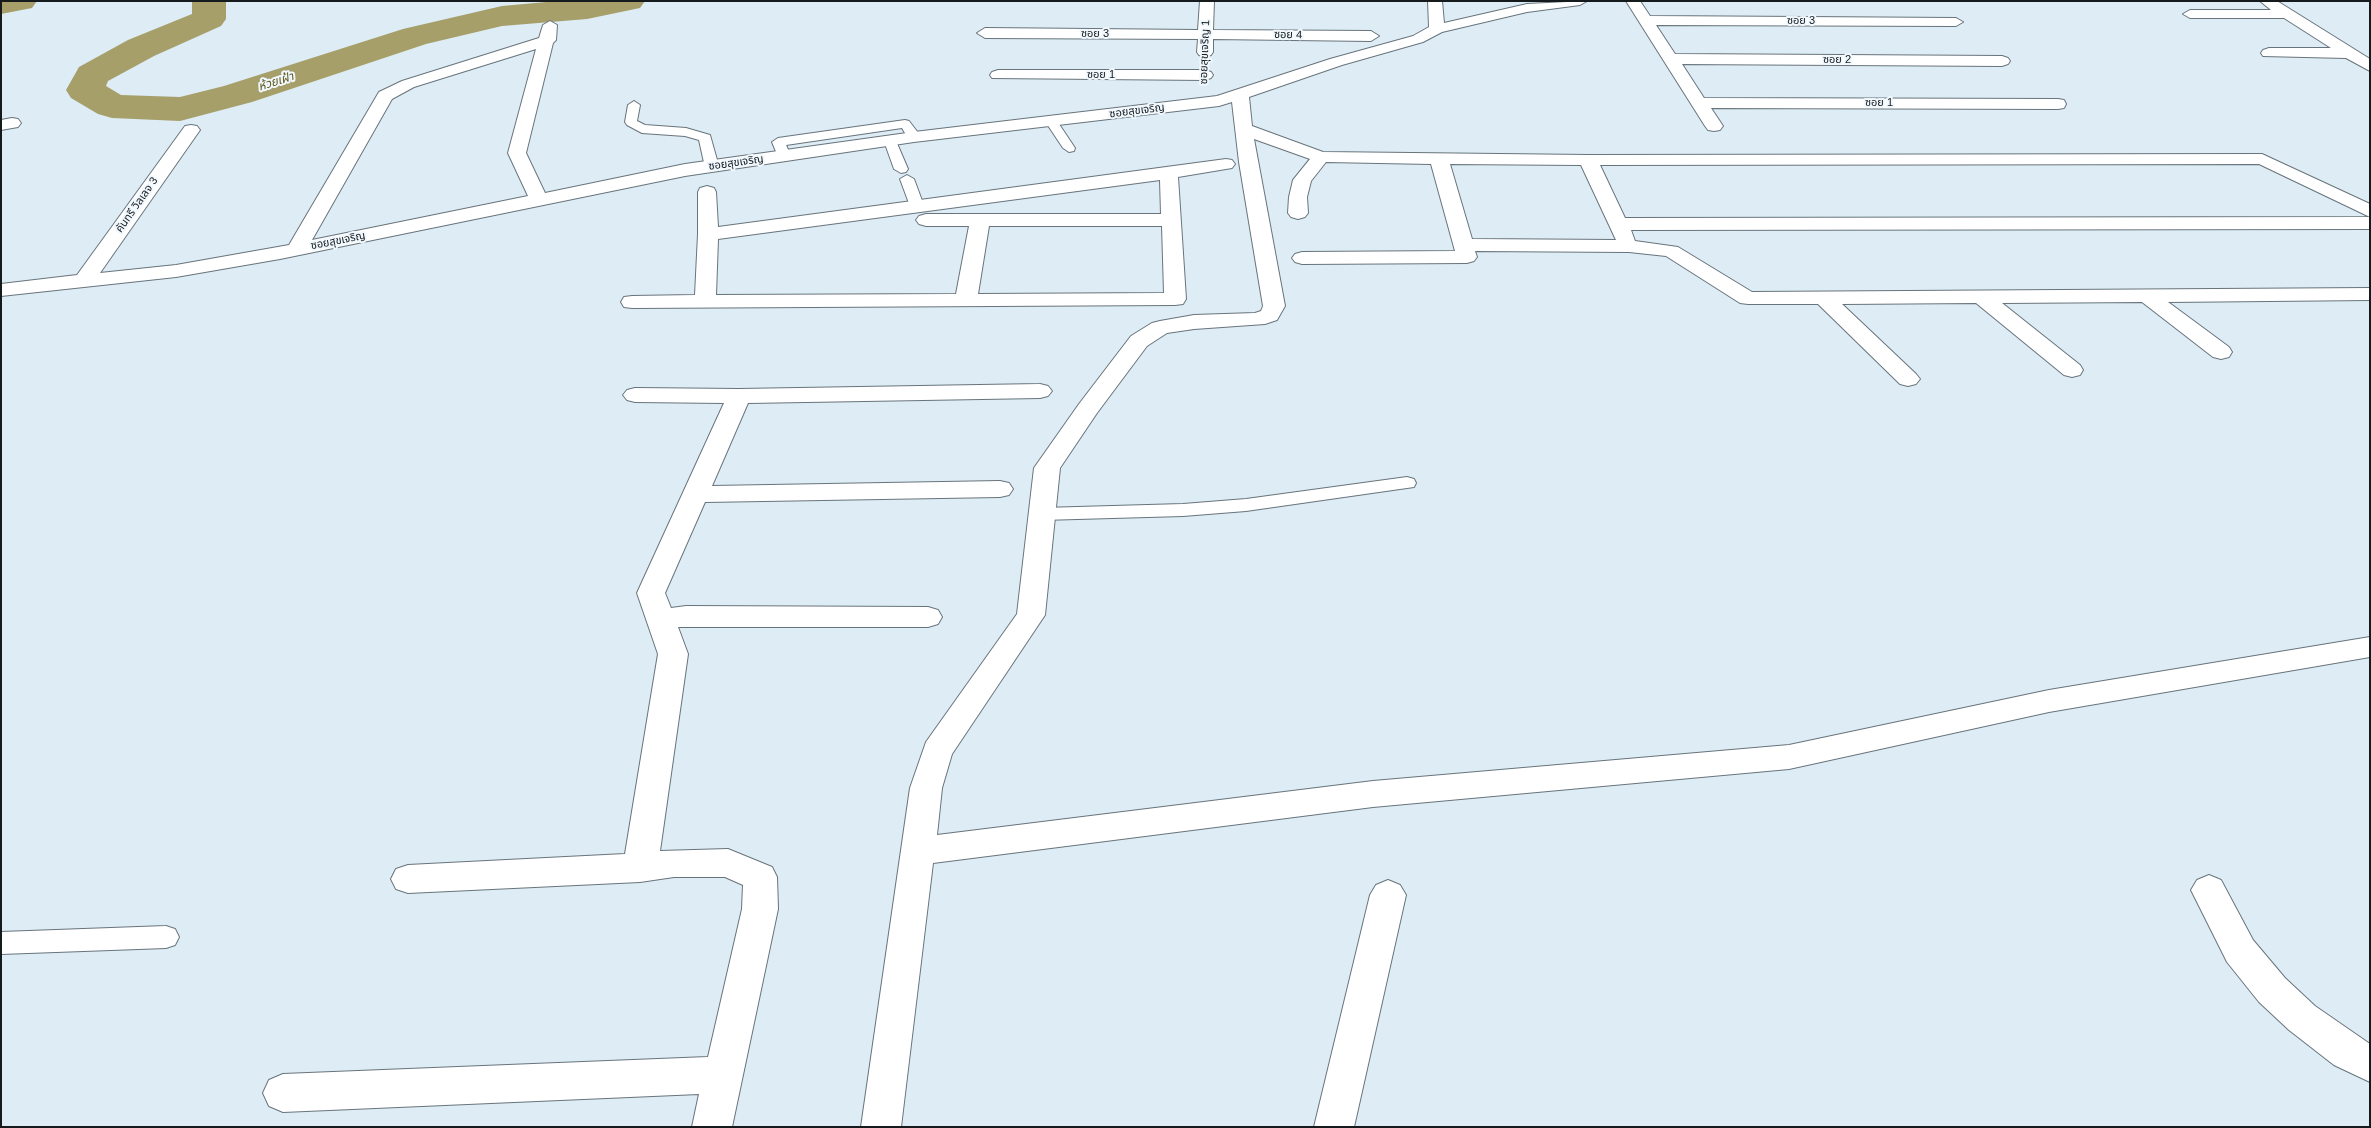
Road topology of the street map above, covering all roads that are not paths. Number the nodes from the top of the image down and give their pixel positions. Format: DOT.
graph roads {
  1 [pos="1207,1"];
  2 [pos="1435,1"];
  3 [pos="1633,1"];
  4 [pos="2267,1"];
  5 [pos="1587,2"];
  6 [pos="1526,5"];
  7 [pos="2190,14"];
  8 [pos="2288,14"];
  9 [pos="1646,20"];
  10 [pos="1956,22"];
  11 [pos="1437,29"];
  12 [pos="985,33"];
  13 [pos="1206,34"];
  14 [pos="1371,36"];
  15 [pos="2349,52"];
  16 [pos="2269,53"];
  17 [pos="1671,59"];
  18 [pos="2002,61"];
  19 [pos="2370,66"];
  20 [pos="998,75"];
  21 [pos="1205,75"];
  22 [pos="1240,95"];
  23 [pos="1699,102"];
  24 [pos="1204,104"];
  25 [pos="2058,104"];
  26 [pos="634,105"];
  27 [pos="1050,121"];
  28 [pos="1714,126"];
  29 [pos="191,130"];
  30 [pos="914,137"];
  31 [pos="890,141"];
  32 [pos="1239,146"];
  33 [pos="1069,148"];
  34 [pos="784,156"];
  35 [pos="1321,157"];
  36 [pos="1439,158"];
  37 [pos="1588,160"];
  38 [pos="716,166"];
  39 [pos="692,169"];
  40 [pos="1169,173"];
  41 [pos="708,192"];
  42 [pos="539,200"];
  43 [pos="917,206"];
  44 [pos="2370,211"];
  45 [pos="1298,213"];
  46 [pos="842,217"];
  47 [pos="980,220"];
  48 [pos="1172,220"];
  49 [pos="2370,223"];
  50 [pos="1619,224"];
  51 [pos="708,234"];
  52 [pos="1464,245"];
  53 [pos="1630,246"];
  54 [pos="297,249"];
  55 [pos="1302,258"];
  56 [pos="84,281"];
  57 [pos="1,290"];
  58 [pos="2370,294"];
  59 [pos="2146,295"];
  60 [pos="1982,297"];
  61 [pos="1824,298"];
  62 [pos="966,300"];
  63 [pos="632,302"];
  64 [pos="705,302"];
  65 [pos="2221,352"];
  66 [pos="2072,370"];
  67 [pos="1908,379"];
  68 [pos="1040,391"];
  69 [pos="635,395"];
  70 [pos="738,396"];
  71 [pos="1407,483"];
  72 [pos="1000,489"];
  73 [pos="695,494"];
  74 [pos="1042,514"];
  75 [pos="928,617"];
  76 [pos="660,619"];
  77 [pos="2370,647"];
  78 [pos="917,851"];
  79 [pos="640,868"];
  80 [pos="408,879"];
  81 [pos="2209,890"];
  82 [pos="1388,895"];
  83 [pos="166,937"];
  84 [pos="1,943"];
  85 [pos="2370,1064"];
  86 [pos="723,1075"];
  87 [pos="283,1093"];
  88 [pos="712,1127"];
  89 [pos="881,1127"];
  90 [pos="1334,1127"];
  1 -- 13 [label="street, ซอยสุขเจริญ 1"];
  2 -- 11 [label="street"];
  3 -- 9 [label="street"];
  4 -- 8 [label="street"];
  5 -- 6 [label="street, ซอยสุขเจริญ"];
  6 -- 11 [label="street, ซอยสุขเจริญ"];
  7 -- 8 [label="street"];
  8 -- 15 [label="street"];
  9 -- 10 [label="street, ซอย 3"];
  9 -- 17 [label="street"];
  11 -- 22 [label="street, ซอยสุขเจริญ"];
  12 -- 13 [label="street, ซอย 3"];
  13 -- 14 [label="street, ซอย 4"];
  13 -- 21 [label="street, ซอยสุขเจริญ 1"];
  15 -- 16 [label="street"];
  15 -- 19 [label="street"];
  17 -- 18 [label="street, ซอย 2"];
  17 -- 23 [label="street"];
  20 -- 21 [label="street, ซอย 1"];
  21 -- 24 [label="street, ซอยสุขเจริญ 1"];
  22 -- 24 [label="street, ซอยสุขเจริญ"];
  22 -- 32 [label="street"];
  23 -- 25 [label="street, ซอย 1"];
  23 -- 28 [label="street"];
  24 -- 27 [label="street, ซอยสุขเจริญ"];
  26 -- 38 [label="lane"];
  27 -- 30 [label="street, ซอยสุขเจริญ"];
  27 -- 33 [label="lane"];
  29 -- 56 [label="street, คันทรี วิลเลจ 3"];
  30 -- 31 [label="street, ซอยสุขเจริญ"];
  30 -- 34 [label="lane"];
  31 -- 34 [label="street, ซอยสุขเจริญ"];
  31 -- 43 [label="lane"];
  32 -- 35 [label="street"];
  32 -- 40 [label="street"];
  32 -- 74 [label="street"];
  34 -- 38 [label="street, ซอยสุขเจริญ"];
  35 -- 36 [label="street"];
  35 -- 45 [label="street"];
  36 -- 37 [label="street"];
  36 -- 52 [label="street"];
  37 -- 44 [label="street"];
  37 -- 50 [label="street"];
  38 -- 39 [label="street, ซอยสุขเจริญ"];
  38 -- 41 [label="street"];
  39 -- 41 [label="street"];
  39 -- 42 [label="street, ซอยสุขเจริญ"];
  40 -- 43 [label="street"];
  40 -- 48 [label="street"];
  41 -- 51 [label="street"];
  42 -- 54 [label="street, ซอยสุขเจริญ"];
  42 -- 54 [label="street"];
  43 -- 46 [label="street"];
  46 -- 47 [label="street"];
  46 -- 51 [label="street"];
  47 -- 48 [label="street"];
  47 -- 62 [label="street"];
  48 -- 62 [label="street"];
  49 -- 50 [label="street"];
  50 -- 53 [label="street"];
  51 -- 64 [label="street"];
  52 -- 53 [label="street"];
  52 -- 55 [label="street"];
  53 -- 61 [label="street"];
  54 -- 56 [label="street, ซอยสุขเจริญ"];
  56 -- 57 [label="street, ซอยสุขเจริญ"];
  58 -- 59 [label="street"];
  59 -- 60 [label="street"];
  59 -- 65 [label="street"];
  60 -- 61 [label="street"];
  60 -- 66 [label="street"];
  61 -- 67 [label="street"];
  62 -- 64 [label="street"];
  63 -- 64 [label="street"];
  68 -- 70 [label="street"];
  69 -- 70 [label="street"];
  70 -- 73 [label="street"];
  71 -- 74 [label="lane"];
  72 -- 73 [label="street"];
  73 -- 76 [label="street"];
  74 -- 78 [label="street"];
  75 -- 76 [label="street"];
  76 -- 79 [label="street"];
  77 -- 78 [label="street"];
  78 -- 89 [label="street"];
  79 -- 80 [label="street"];
  79 -- 86 [label="street"];
  81 -- 85 [label="street"];
  82 -- 90 [label="street"];
  83 -- 84 [label="lane"];
  86 -- 87 [label="street"];
  86 -- 88 [label="street"];
}
